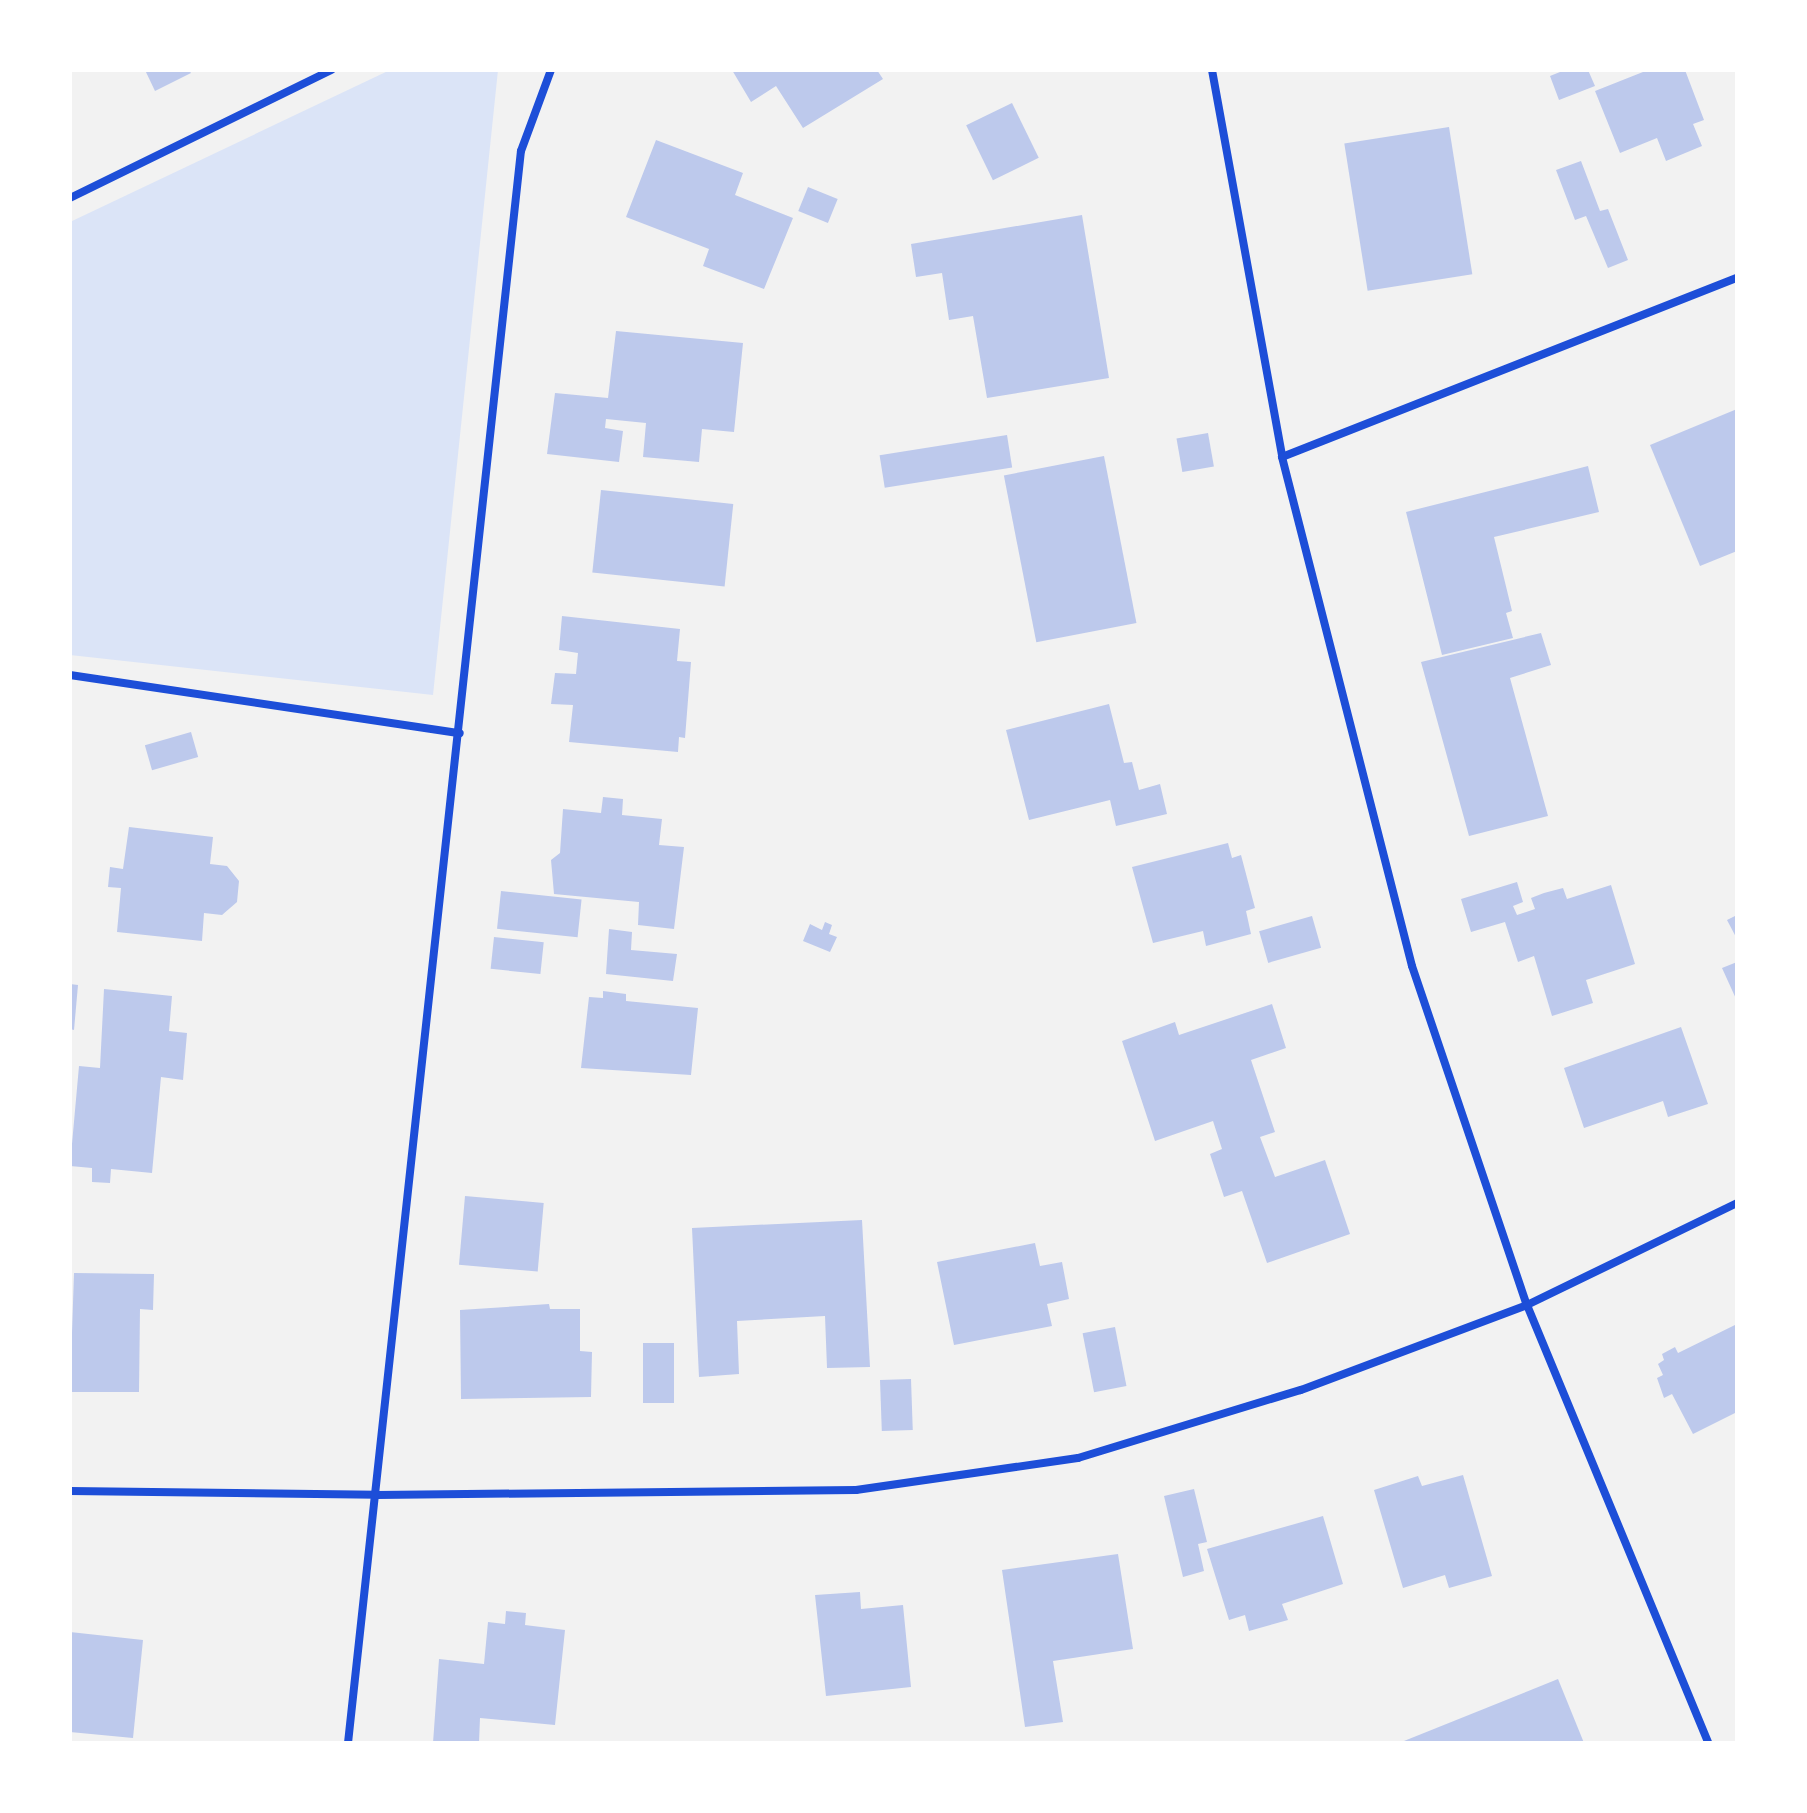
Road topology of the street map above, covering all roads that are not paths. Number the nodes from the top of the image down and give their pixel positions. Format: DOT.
graph roads {
  1 [pos="331,70"];
  2 [pos="551,70"];
  3 [pos="1212,70"];
  4 [pos="70,198"];
  5 [pos="1737,278"];
  6 [pos="1282,457"];
  7 [pos="70,675"];
  8 [pos="460,733"];
  9 [pos="1737,1203"];
  10 [pos="1527,1305"];
  11 [pos="70,1491"];
  12 [pos="377,1495"];
  13 [pos="348,1743"];
  14 [pos="1708,1743"];
  1 -- 4 [label="street"];
  2 -- 8 [label="street"];
  3 -- 6 [label="street"];
  5 -- 6 [label="street"];
  6 -- 10 [label="street"];
  7 -- 8 [label="street"];
  8 -- 12 [label="street"];
  9 -- 10 [label="street"];
  10 -- 12 [label="street"];
  10 -- 14 [label="street"];
  11 -- 12 [label="street"];
  12 -- 13 [label="street"];
}
